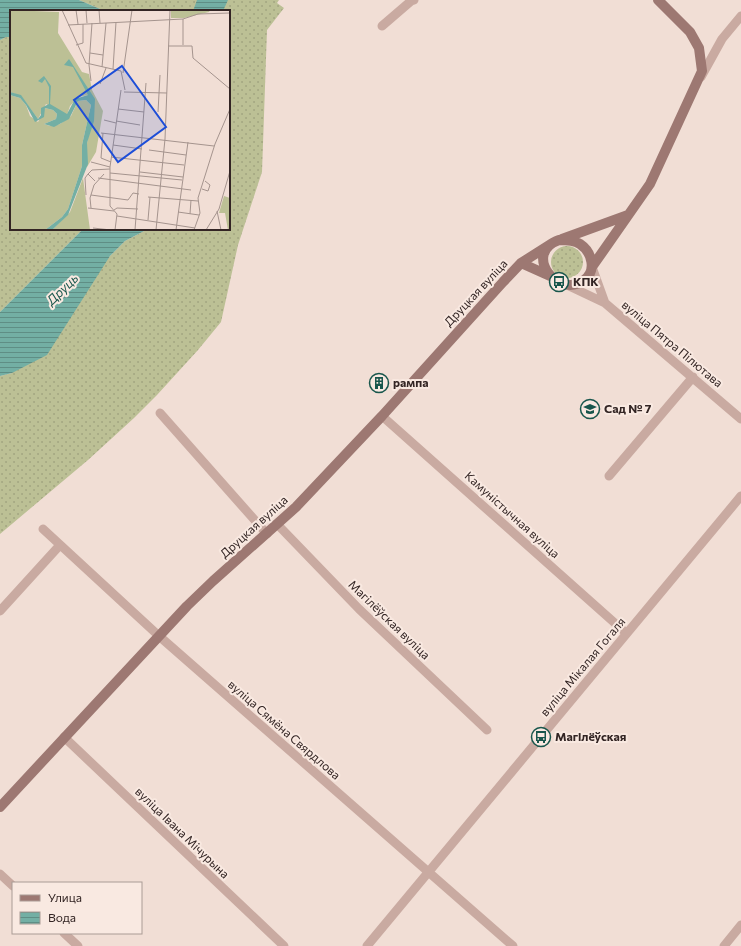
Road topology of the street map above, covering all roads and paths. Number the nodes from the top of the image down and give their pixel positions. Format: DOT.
graph roads {
  1 [pos="414,0"];
  2 [pos="658,0"];
  3 [pos="741,16"];
  4 [pos="382,26"];
  5 [pos="697,83"];
  6 [pos="628,215"];
  7 [pos="555,242"];
  8 [pos="521,263"];
  9 [pos="592,267"];
  10 [pos="551,276"];
  11 [pos="567,285"];
  12 [pos="605,303"];
  13 [pos="693,377"];
  14 [pos="160,413"];
  15 [pos="382,416"];
  16 [pos="741,419"];
  17 [pos="609,476"];
  18 [pos="741,496"];
  19 [pos="277,524"];
  20 [pos="43,529"];
  21 [pos="267,534"];
  22 [pos="60,545"];
  23 [pos="0,611"];
  24 [pos="626,633"];
  25 [pos="159,636"];
  26 [pos="487,730"];
  27 [pos="64,737"];
  28 [pos="0,807"];
  29 [pos="428,872"];
  30 [pos="0,874"];
  31 [pos="12,885"];
  32 [pos="741,925"];
  33 [pos="65,934"];
  34 [pos="78,946"];
  35 [pos="284,946"];
  36 [pos="367,946"];
  37 [pos="513,946"];
  38 [pos="724,946"];
  1 -- 4 [label="street"];
  2 -- 5 [label="main road"];
  3 -- 5 [label="street"];
  5 -- 6 [label="main road"];
  6 -- 7 [label="main road, Друцкая вуліца"];
  6 -- 9 [label="main road"];
  7 -- 8 [label="main road, Друцкая вуліца"];
  7 -- 9 [label="main road"];
  7 -- 10 [label="main road"];
  8 -- 10 [label="main road, Друцкая вуліца"];
  8 -- 15 [label="main road, Друцкая вуліца"];
  9 -- 11 [label="main road"];
  9 -- 12 [label="street, вуліца Пятра Пілютава"];
  10 -- 11 [label="main road, Друцкая вуліца"];
  11 -- 12 [label="street, вуліца Пятра Пілютава"];
  12 -- 13 [label="street, вуліца Пятра Пілютава"];
  13 -- 16 [label="street, вуліца Пятра Пілютава"];
  13 -- 17 [label="street"];
  14 -- 21 [label="street"];
  15 -- 19 [label="main road, Друцкая вуліца"];
  15 -- 24 [label="street, Камуністычная вуліца"];
  18 -- 24 [label="street, вуліца Мікалая Гогаля"];
  19 -- 21 [label="main road, Друцкая вуліца"];
  19 -- 26 [label="street, Магілёўская вуліца"];
  20 -- 22 [label="street, вуліца Сямёна Свярдлова"];
  21 -- 25 [label="main road, Друцкая вуліца"];
  22 -- 23 [label="street"];
  22 -- 25 [label="street, вуліца Сямёна Свярдлова"];
  24 -- 29 [label="street, вуліца Мікалая Гогаля"];
  25 -- 27 [label="main road, Друцкая вуліца"];
  25 -- 29 [label="street, вуліца Сямёна Свярдлова"];
  27 -- 28 [label="main road, Друцкая вуліца"];
  27 -- 35 [label="street, вуліца Івана Мічурына"];
  29 -- 36 [label="street, вуліца Мікалая Гогаля"];
  29 -- 37 [label="street, вуліца Сямёна Свярдлова"];
  30 -- 31 [label="street"];
  32 -- 38 [label="street"];
  33 -- 34 [label="street"];
}
